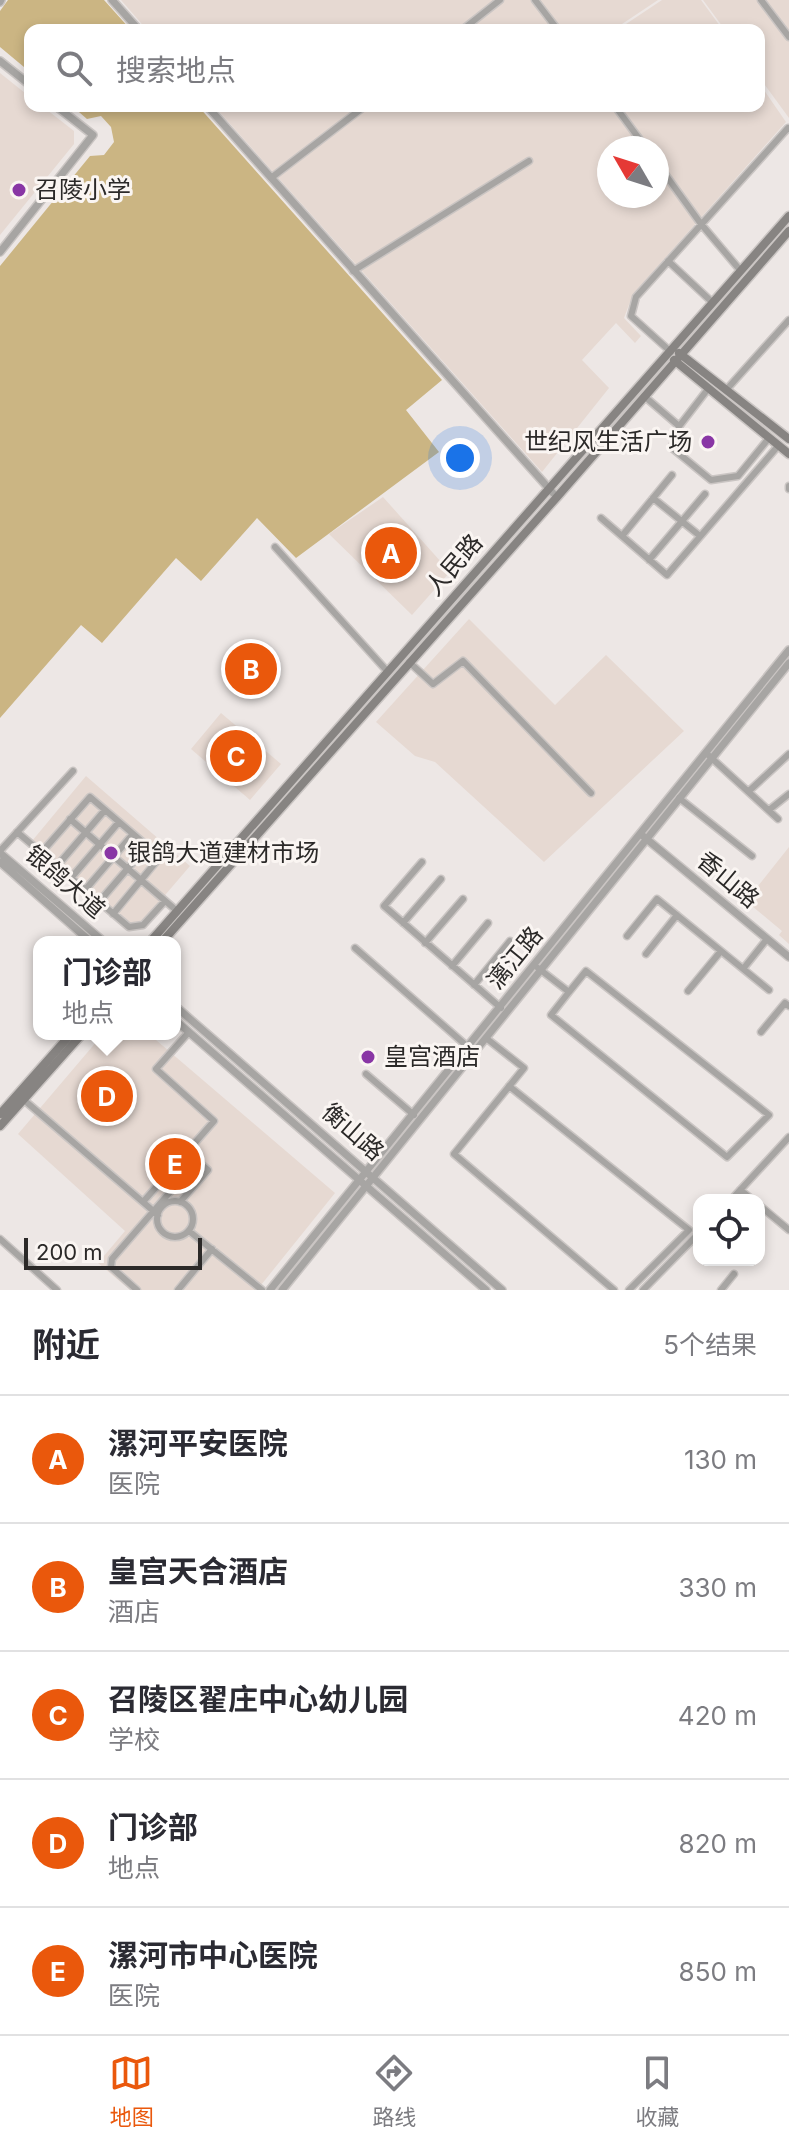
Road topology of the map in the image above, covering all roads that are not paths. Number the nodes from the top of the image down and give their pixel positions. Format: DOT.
graph roads {
  1 [pos="112,0"];
  2 [pos="500,0"];
  3 [pos="535,0"];
  4 [pos="761,0"];
  5 [pos="134,24"];
  6 [pos="470,24"];
  7 [pos="553,24"];
  8 [pos="789,37"];
  9 [pos="0,61"];
  10 [pos="24,80"];
  11 [pos="64,112"];
  12 [pos="212,112"];
  13 [pos="357,112"];
  14 [pos="619,112"];
  15 [pos="789,129"];
  16 [pos="637,136"];
  17 [pos="529,161"];
  18 [pos="271,178"];
  19 [pos="669,180"];
  20 [pos="789,216"];
  21 [pos="701,224"];
  22 [pos="789,231"];
  23 [pos="0,252"];
  24 [pos="668,261"];
  25 [pos="740,270"];
  26 [pos="353,271"];
  27 [pos="712,302"];
  28 [pos="789,320"];
  29 [pos="671,352"];
  30 [pos="682,354"];
  31 [pos="674,362"];
  32 [pos="708,389"];
  33 [pos="727,389"];
  34 [pos="644,396"];
  35 [pos="679,426"];
  36 [pos="769,438"];
  37 [pos="789,439"];
  38 [pos="778,446"];
  39 [pos="789,454"];
  40 [pos="672,475"];
  41 [pos="549,488"];
  42 [pos="705,494"];
  43 [pos="557,497"];
  44 [pos="653,498"];
  45 [pos="601,518"];
  46 [pos="682,522"];
  47 [pos="622,536"];
  48 [pos="700,536"];
  49 [pos="275,547"];
  50 [pos="649,560"];
  51 [pos="789,650"];
  52 [pos="409,662"];
  53 [pos="789,663"];
  54 [pos="387,671"];
  55 [pos="789,754"];
  56 [pos="709,755"];
  57 [pos="73,771"];
  58 [pos="749,791"];
  59 [pos="591,793"];
  60 [pos="789,794"];
  61 [pos="679,798"];
  62 [pos="105,810"];
  63 [pos="769,810"];
  64 [pos="70,819"];
  65 [pos="778,819"];
  66 [pos="119,822"];
  67 [pos="17,832"];
  68 [pos="86,833"];
  69 [pos="133,834"];
  70 [pos="644,836"];
  71 [pos="99,844"];
  72 [pos="147,846"];
  73 [pos="0,852"];
  74 [pos="41,853"];
  75 [pos="113,856"];
  76 [pos="752,856"];
  77 [pos="0,862"];
  78 [pos="422,862"];
  79 [pos="57,866"];
  80 [pos="128,869"];
  81 [pos="71,878"];
  82 [pos="441,879"];
  83 [pos="141,880"];
  84 [pos="85,890"];
  85 [pos="463,899"];
  86 [pos="165,901"];
  87 [pos="99,902"];
  88 [pos="177,911"];
  89 [pos="113,914"];
  90 [pos="677,915"];
  91 [pos="403,923"];
  92 [pos="488,923"];
  93 [pos="84,936"];
  94 [pos="97,936"];
  95 [pos="155,936"];
  96 [pos="167,936"];
  97 [pos="627,936"];
  98 [pos="767,939"];
  99 [pos="510,941"];
  100 [pos="425,943"];
  101 [pos="355,948"];
  102 [pos="721,951"];
  103 [pos="646,954"];
  104 [pos="789,957"];
  105 [pos="452,966"];
  106 [pos="538,968"];
  107 [pos="743,969"];
  108 [pos="474,985"];
  109 [pos="769,990"];
  110 [pos="688,991"];
  111 [pos="569,992"];
  112 [pos="789,1006"];
  113 [pos="501,1008"];
  114 [pos="181,1011"];
  115 [pos="181,1025"];
  116 [pos="189,1032"];
  117 [pos="761,1032"];
  118 [pos="486,1038"];
  119 [pos="67,1040"];
  120 [pos="75,1040"];
  121 [pos="468,1047"];
  122 [pos="59,1054"];
  123 [pos="366,1074"];
  124 [pos="509,1086"];
  125 [pos="24,1100"];
  126 [pos="0,1114"];
  127 [pos="417,1117"];
  128 [pos="0,1126"];
  129 [pos="789,1137"];
  130 [pos="187,1152"];
  131 [pos="197,1161"];
  132 [pos="371,1174"];
  133 [pos="363,1183"];
  134 [pos="740,1190"];
  135 [pos="736,1194"];
  136 [pos="745,1194"];
  137 [pos="143,1202"];
  138 [pos="180,1202"];
  139 [pos="765,1210"];
  140 [pos="155,1213"];
  141 [pos="789,1230"];
  142 [pos="189,1231"];
  143 [pos="0,1239"];
  144 [pos="693,1239"];
  145 [pos="212,1249"];
  146 [pos="734,1274"];
  147 [pos="57,1290"];
  148 [pos="137,1290"];
  149 [pos="178,1290"];
  150 [pos="262,1290"];
  151 [pos="270,1290"];
  152 [pos="282,1290"];
  153 [pos="486,1290"];
  154 [pos="502,1290"];
  155 [pos="614,1290"];
  156 [pos="629,1290"];
  157 [pos="643,1290"];
  158 [pos="721,1290"];
  1 -- 5 [label="street"];
  2 -- 6 [label="street"];
  3 -- 7 [label="street"];
  4 -- 8 [label="street"];
  9 -- 10 [label="street"];
  11 -- 23 [label="street"];
  12 -- 18 [label="street"];
  13 -- 18 [label="street"];
  14 -- 16 [label="street"];
  15 -- 21 [label="street"];
  17 -- 26 [label="street"];
  18 -- 26 [label="street"];
  19 -- 21 [label="street"];
  20 -- 25 [label="main road, 人民路"];
  21 -- 24 [label="street"];
  21 -- 25 [label="street"];
  22 -- 30 [label="main road, 人民路"];
  24 -- 27 [label="street"];
  24 -- 29 [label="street"];
  25 -- 27 [label="main road, 人民路"];
  26 -- 41 [label="street"];
  27 -- 29 [label="main road, 人民路"];
  28 -- 33 [label="street"];
  29 -- 30 [label="main road"];
  29 -- 31 [label="main road"];
  29 -- 41 [label="main road, 人民路"];
  30 -- 31 [label="main road, 人民路"];
  30 -- 33 [label="main road"];
  31 -- 32 [label="main road"];
  31 -- 34 [label="main road, 人民路"];
  32 -- 35 [label="street"];
  32 -- 36 [label="main road"];
  33 -- 37 [label="main road"];
  34 -- 35 [label="street"];
  34 -- 43 [label="main road, 人民路"];
  35 -- 36 [label="street"];
  36 -- 38 [label="main road"];
  38 -- 39 [label="main road"];
  38 -- 48 [label="street"];
  40 -- 44 [label="street"];
  41 -- 43 [label="street"];
  41 -- 54 [label="main road, 人民路"];
  42 -- 46 [label="street"];
  43 -- 52 [label="main road, 人民路"];
  44 -- 46 [label="street"];
  44 -- 47 [label="street"];
  45 -- 47 [label="street"];
  46 -- 48 [label="street"];
  46 -- 50 [label="street"];
  47 -- 50 [label="street"];
  48 -- 50 [label="street"];
  49 -- 54 [label="street"];
  51 -- 56 [label="street, 漓江路"];
  52 -- 59 [label="street"];
  52 -- 96 [label="main road, 人民路"];
  53 -- 56 [label="street, 漓江路"];
  54 -- 88 [label="main road, 人民路"];
  55 -- 58 [label="street"];
  56 -- 58 [label="street"];
  56 -- 61 [label="street, 漓江路"];
  56 -- 70 [label="street, 漓江路"];
  57 -- 67 [label="street"];
  58 -- 63 [label="street"];
  60 -- 63 [label="street"];
  61 -- 70 [label="street, 漓江路"];
  61 -- 76 [label="street"];
  62 -- 64 [label="street"];
  62 -- 66 [label="street"];
  62 -- 68 [label="street"];
  63 -- 65 [label="street"];
  64 -- 68 [label="street"];
  64 -- 74 [label="street"];
  66 -- 69 [label="street"];
  66 -- 71 [label="street"];
  67 -- 73 [label="street"];
  67 -- 74 [label="street"];
  68 -- 71 [label="street"];
  68 -- 79 [label="street"];
  69 -- 72 [label="street"];
  69 -- 75 [label="street"];
  70 -- 98 [label="street, 香山路"];
  70 -- 106 [label="street, 漓江路"];
  71 -- 75 [label="street"];
  71 -- 81 [label="street"];
  72 -- 80 [label="street"];
  72 -- 83 [label="street"];
  73 -- 94 [label="street, 银鸽大道"];
  74 -- 79 [label="street"];
  75 -- 80 [label="street"];
  75 -- 84 [label="street"];
  77 -- 93 [label="street, 银鸽大道"];
  78 -- 91 [label="street"];
  79 -- 81 [label="street"];
  80 -- 83 [label="street"];
  80 -- 87 [label="street"];
  81 -- 84 [label="street"];
  82 -- 91 [label="street"];
  83 -- 86 [label="street"];
  83 -- 89 [label="street"];
  84 -- 87 [label="street"];
  85 -- 100 [label="street"];
  86 -- 88 [label="street"];
  86 -- 89 [label="street"];
  87 -- 89 [label="street"];
  88 -- 95 [label="main road, 人民路"];
  90 -- 97 [label="street"];
  90 -- 102 [label="street"];
  90 -- 103 [label="street"];
  91 -- 100 [label="street"];
  92 -- 105 [label="street"];
  98 -- 104 [label="street, 香山路"];
  98 -- 107 [label="street"];
  99 -- 108 [label="street"];
  100 -- 105 [label="street"];
  101 -- 121 [label="street"];
  102 -- 107 [label="street"];
  102 -- 110 [label="street"];
  105 -- 108 [label="street"];
  106 -- 111 [label="street"];
  106 -- 113 [label="street, 漓江路"];
  106 -- 118 [label="street, 漓江路"];
  107 -- 109 [label="street"];
  108 -- 113 [label="street"];
  111 -- 111 [label="street"];
  112 -- 117 [label="street"];
  113 -- 121 [label="street, 漓江路"];
  114 -- 132 [label="street, 衡山路"];
  115 -- 116 [label="street, 衡山路"];
  116 -- 130 [label="street"];
  116 -- 133 [label="street, 衡山路"];
  118 -- 124 [label="street"];
  118 -- 127 [label="street, 漓江路"];
  119 -- 122 [label="main road"];
  120 -- 122 [label="main road"];
  121 -- 127 [label="street, 漓江路"];
  122 -- 125 [label="main road"];
  122 -- 126 [label="main road"];
  123 -- 127 [label="street"];
  124 -- 155 [label="street"];
  124 -- 156 [label="street"];
  125 -- 128 [label="main road"];
  125 -- 137 [label="street"];
  127 -- 132 [label="street, 漓江路"];
  129 -- 134 [label="street"];
  130 -- 131 [label="street"];
  130 -- 137 [label="street"];
  131 -- 138 [label="street"];
  131 -- 140 [label="street"];
  132 -- 133 [label="street, 漓江路"];
  132 -- 154 [label="street, 衡山路"];
  133 -- 151 [label="street, 漓江路"];
  133 -- 152 [label="street, 漓江路"];
  133 -- 153 [label="street, 衡山路"];
  134 -- 135 [label="street"];
  134 -- 136 [label="street"];
  137 -- 140 [label="street"];
  138 -- 140 [label="street"];
  138 -- 142 [label="street"];
  139 -- 141 [label="street"];
  140 -- 142 [label="street"];
  140 -- 148 [label="street"];
  142 -- 145 [label="street"];
  143 -- 147 [label="street"];
  144 -- 157 [label="street"];
  145 -- 149 [label="street"];
  145 -- 150 [label="street"];
  146 -- 158 [label="street"];
}
